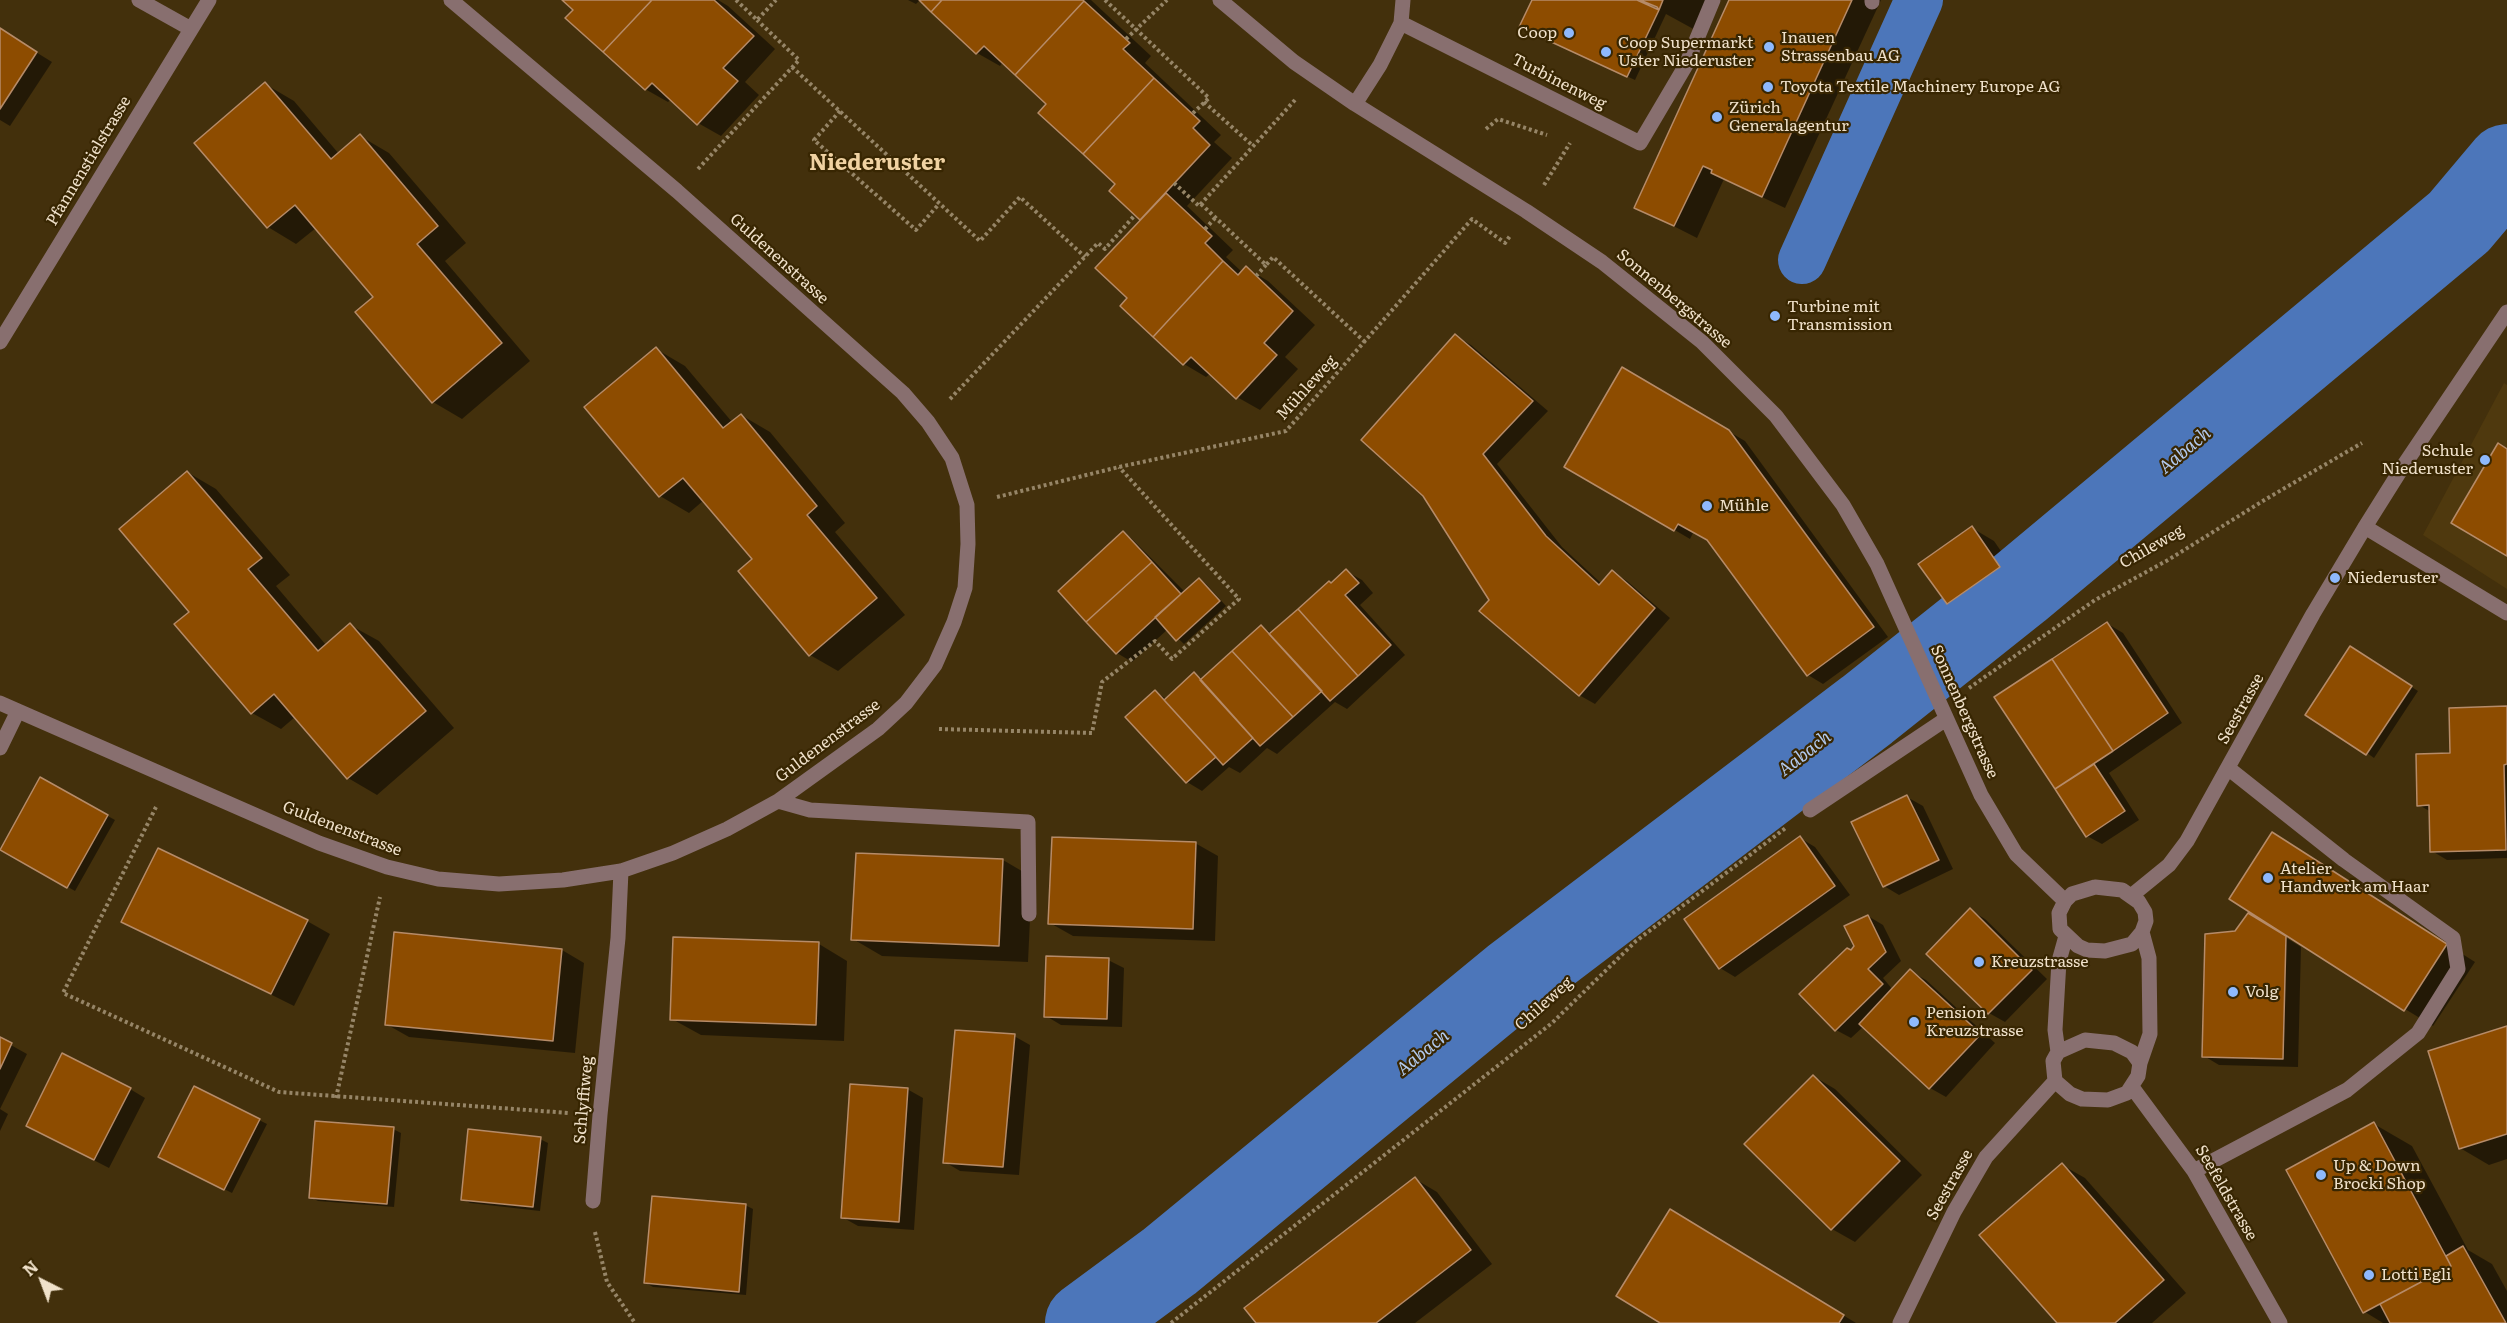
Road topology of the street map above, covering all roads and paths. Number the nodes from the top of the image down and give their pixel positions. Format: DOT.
graph roads {
  1 [pos="139,0"];
  2 [pos="209,0"];
  3 [pos="451,0"];
  4 [pos="736,0"];
  5 [pos="776,0"];
  6 [pos="1105,0"];
  7 [pos="1167,0"];
  8 [pos="1220,0"];
  9 [pos="1403,0"];
  10 [pos="1713,0"];
  11 [pos="757,20"];
  12 [pos="1401,23"];
  13 [pos="191,29"];
  14 [pos="1137,29"];
  15 [pos="1126,39"];
  16 [pos="792,67"];
  17 [pos="1315,77"];
  18 [pos="1204,102"];
  19 [pos="1355,104"];
  20 [pos="840,111"];
  21 [pos="1192,114"];
  22 [pos="1486,129"];
  23 [pos="1550,136"];
  24 [pos="1560,140"];
  25 [pos="1253,146"];
  26 [pos="1552,172"];
  27 [pos="1174,183"];
  28 [pos="677,192"];
  29 [pos="939,204"];
  30 [pos="1201,204"];
  31 [pos="1135,215"];
  32 [pos="1215,218"];
  33 [pos="1205,229"];
  34 [pos="1505,243"];
  35 [pos="1085,257"];
  36 [pos="1266,265"];
  37 [pos="1256,276"];
  38 [pos="2507,312"];
  39 [pos="0,342"];
  40 [pos="1365,342"];
  41 [pos="928,422"];
  42 [pos="2362,443"];
  43 [pos="1119,467"];
  44 [pos="991,499"];
  45 [pos="2365,527"];
  46 [pos="2507,613"];
  47 [pos="1966,690"];
  48 [pos="0,703"];
  49 [pos="18,711"];
  50 [pos="1946,719"];
  51 [pos="939,729"];
  52 [pos="0,748"];
  53 [pos="2228,768"];
  54 [pos="159,800"];
  55 [pos="778,801"];
  56 [pos="1810,810"];
  57 [pos="621,871"];
  58 [pos="381,893"];
  59 [pos="2132,896"];
  60 [pos="2065,901"];
  61 [pos="1029,915"];
  62 [pos="2142,932"];
  63 [pos="2066,936"];
  64 [pos="2058,1052"];
  65 [pos="2140,1063"];
  66 [pos="2055,1081"];
  67 [pos="2132,1087"];
  68 [pos="336,1098"];
  69 [pos="600,1115"];
  70 [pos="2194,1170"];
  71 [pos="593,1201"];
  72 [pos="636,1323"];
  73 [pos="1171,1323"];
  74 [pos="1899,1323"];
  75 [pos="2280,1323"];
  1 -- 13 [label="street"];
  2 -- 13 [label="street, Pfannenstielstrasse"];
  3 -- 28 [label="street, Guldenenstrasse"];
  4 -- 11 [label="path"];
  5 -- 11 [label="path"];
  6 -- 14 [label="path"];
  7 -- 14 [label="path"];
  8 -- 17 [label="street, Sonnenbergstrasse"];
  9 -- 12 [label="street"];
  10 -- 12 [label="street, Turbinenweg"];
  11 -- 16 [label="path"];
  12 -- 19 [label="street"];
  13 -- 39 [label="street, Pfannenstielstrasse"];
  14 -- 15 [label="path"];
  14 -- 18 [label="path"];
  16 -- 20 [label="path"];
  16 -- 28 [label="path"];
  17 -- 19 [label="street, Sonnenbergstrasse"];
  17 -- 25 [label="path"];
  18 -- 21 [label="path"];
  18 -- 25 [label="path"];
  19 -- 50 [label="street, Sonnenbergstrasse"];
  20 -- 29 [label="path"];
  20 -- 29 [label="path"];
  22 -- 23 [label="path"];
  24 -- 26 [label="path"];
  25 -- 30 [label="path"];
  27 -- 30 [label="path"];
  28 -- 41 [label="street, Guldenenstrasse"];
  29 -- 35 [label="path"];
  30 -- 32 [label="path"];
  31 -- 35 [label="path"];
  32 -- 33 [label="path"];
  32 -- 36 [label="path"];
  34 -- 40 [label="path, Mühleweg"];
  35 -- 41 [label="path"];
  36 -- 37 [label="path"];
  36 -- 40 [label="path"];
  38 -- 45 [label="street, Seestrasse"];
  40 -- 43 [label="path, Mühleweg"];
  41 -- 55 [label="street, Guldenenstrasse"];
  42 -- 47 [label="path, Chileweg"];
  43 -- 44 [label="path, Mühleweg"];
  43 -- 51 [label="path"];
  45 -- 46 [label="street"];
  45 -- 53 [label="street, Seestrasse"];
  48 -- 49 [label="street, Guldenenstrasse"];
  49 -- 52 [label="street"];
  49 -- 57 [label="street, Guldenenstrasse"];
  50 -- 56 [label="street"];
  50 -- 60 [label="street, Sonnenbergstrasse"];
  53 -- 59 [label="street, Seestrasse"];
  53 -- 70 [label="street"];
  54 -- 68 [label="path"];
  55 -- 57 [label="street, Guldenenstrasse"];
  55 -- 61 [label="street"];
  56 -- 73 [label="path, Chileweg"];
  57 -- 69 [label="street, Schlyffiweg"];
  58 -- 68 [label="path"];
  59 -- 60 [label="street"];
  59 -- 62 [label="street"];
  60 -- 63 [label="street"];
  62 -- 63 [label="street"];
  62 -- 65 [label="street"];
  63 -- 64 [label="street"];
  64 -- 65 [label="street"];
  64 -- 66 [label="street"];
  65 -- 67 [label="street"];
  66 -- 67 [label="street"];
  66 -- 74 [label="street, Seestrasse"];
  67 -- 70 [label="street, Seefeldstrasse"];
  68 -- 69 [label="path"];
  69 -- 71 [label="street, Schlyffiweg"];
  70 -- 75 [label="street, Seefeldstrasse"];
  71 -- 72 [label="path"];
}
